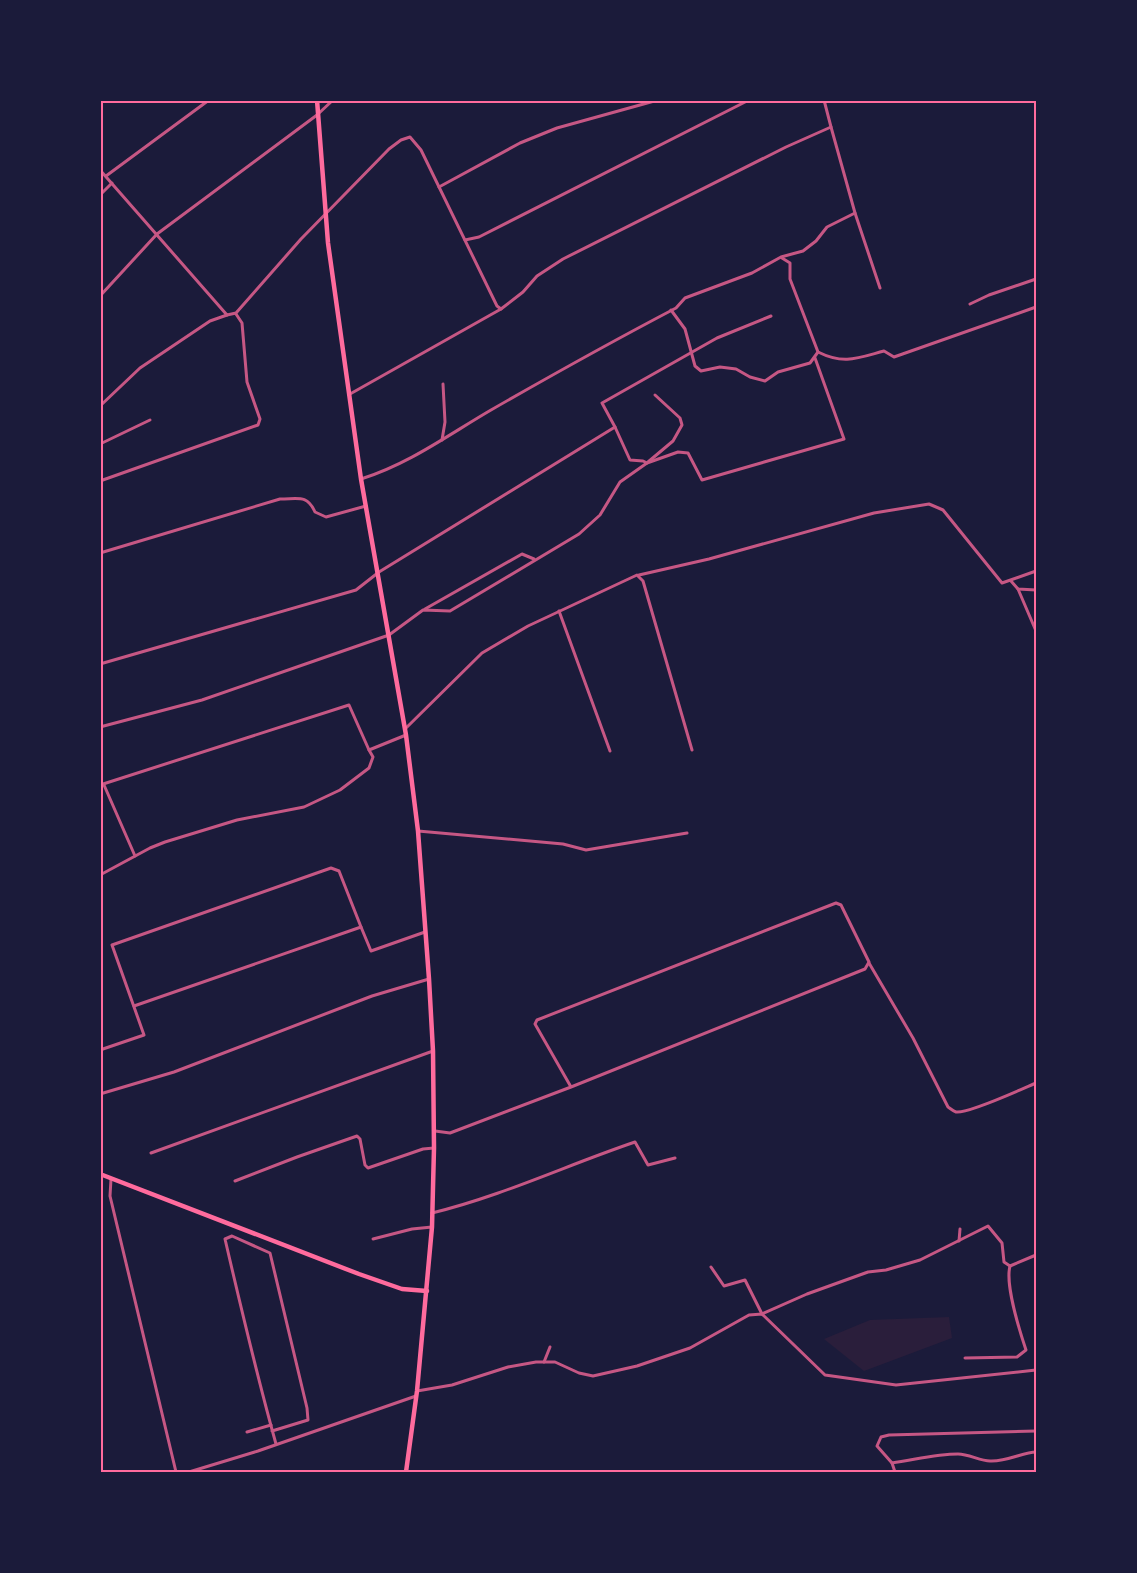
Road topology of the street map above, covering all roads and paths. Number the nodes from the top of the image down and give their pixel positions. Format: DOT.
graph roads {
  1 [pos="209,100"];
  2 [pos="317,100"];
  3 [pos="333,100"];
  4 [pos="658,100"];
  5 [pos="749,100"];
  6 [pos="824,100"];
  7 [pos="317,115"];
  8 [pos="831,127"];
  9 [pos="100,170"];
  10 [pos="106,176"];
  11 [pos="112,182"];
  12 [pos="439,188"];
  13 [pos="100,195"];
  14 [pos="327,212"];
  15 [pos="855,213"];
  16 [pos="157,234"];
  17 [pos="465,240"];
  18 [pos="781,258"];
  19 [pos="1036,279"];
  20 [pos="880,288"];
  21 [pos="100,296"];
  22 [pos="970,304"];
  23 [pos="1036,307"];
  24 [pos="501,309"];
  25 [pos="671,310"];
  26 [pos="236,313"];
  27 [pos="227,315"];
  28 [pos="771,316"];
  29 [pos="691,352"];
  30 [pos="818,352"];
  31 [pos="815,358"];
  32 [pos="443,384"];
  33 [pos="350,394"];
  34 [pos="655,395"];
  35 [pos="100,406"];
  36 [pos="150,420"];
  37 [pos="615,428"];
  38 [pos="442,440"];
  39 [pos="100,444"];
  40 [pos="646,463"];
  41 [pos="362,479"];
  42 [pos="100,481"];
  43 [pos="366,506"];
  44 [pos="100,553"];
  45 [pos="536,560"];
  46 [pos="1036,571"];
  47 [pos="379,572"];
  48 [pos="637,575"];
  49 [pos="1011,581"];
  50 [pos="1018,590"];
  51 [pos="1036,590"];
  52 [pos="423,610"];
  53 [pos="559,611"];
  54 [pos="1036,631"];
  55 [pos="389,635"];
  56 [pos="100,664"];
  57 [pos="100,727"];
  58 [pos="405,732"];
  59 [pos="369,750"];
  60 [pos="692,750"];
  61 [pos="610,751"];
  62 [pos="102,785"];
  63 [pos="418,831"];
  64 [pos="687,833"];
  65 [pos="135,856"];
  66 [pos="100,875"];
  67 [pos="361,927"];
  68 [pos="425,932"];
  69 [pos="869,962"];
  70 [pos="429,979"];
  71 [pos="134,1006"];
  72 [pos="100,1050"];
  73 [pos="433,1051"];
  74 [pos="1036,1083"];
  75 [pos="571,1087"];
  76 [pos="100,1094"];
  77 [pos="434,1131"];
  78 [pos="434,1148"];
  79 [pos="151,1153"];
  80 [pos="675,1158"];
  81 [pos="100,1174"];
  82 [pos="111,1178"];
  83 [pos="235,1181"];
  84 [pos="432,1213"];
  85 [pos="432,1227"];
  86 [pos="960,1229"];
  87 [pos="373,1239"];
  88 [pos="959,1241"];
  89 [pos="1036,1255"];
  90 [pos="1010,1266"];
  91 [pos="711,1267"];
  92 [pos="427,1291"];
  93 [pos="762,1314"];
  94 [pos="550,1347"];
  95 [pos="965,1358"];
  96 [pos="544,1362"];
  97 [pos="1036,1370"];
  98 [pos="417,1393"];
  99 [pos="271,1425"];
  100 [pos="272,1431"];
  101 [pos="1036,1431"];
  102 [pos="248,1432"];
  103 [pos="276,1444"];
  104 [pos="1036,1452"];
  105 [pos="892,1463"];
  106 [pos="176,1473"];
  107 [pos="189,1473"];
  108 [pos="406,1473"];
  109 [pos="895,1473"];
  1 -- 10 [label="street"];
  2 -- 7 [label="main road"];
  3 -- 7 [label="street"];
  4 -- 12 [label="street"];
  5 -- 17 [label="street"];
  6 -- 8 [label="street"];
  7 -- 14 [label="main road"];
  7 -- 16 [label="street"];
  8 -- 15 [label="street"];
  8 -- 24 [label="street"];
  9 -- 10 [label="street"];
  10 -- 11 [label="street"];
  11 -- 13 [label="street"];
  11 -- 16 [label="street"];
  12 -- 14 [label="street"];
  12 -- 17 [label="street"];
  14 -- 26 [label="street"];
  14 -- 33 [label="main road"];
  15 -- 18 [label="street"];
  15 -- 20 [label="street"];
  16 -- 21 [label="street"];
  16 -- 27 [label="street"];
  17 -- 24 [label="street"];
  18 -- 25 [label="street"];
  18 -- 30 [label="street"];
  19 -- 22 [label="street"];
  23 -- 30 [label="street"];
  24 -- 33 [label="street"];
  25 -- 29 [label="street"];
  25 -- 38 [label="street"];
  26 -- 27 [label="street"];
  26 -- 42 [label="street"];
  27 -- 35 [label="street"];
  28 -- 29 [label="street"];
  29 -- 31 [label="street"];
  29 -- 37 [label="street"];
  30 -- 31 [label="street"];
  31 -- 40 [label="street"];
  32 -- 38 [label="street"];
  33 -- 41 [label="main road"];
  34 -- 40 [label="street"];
  36 -- 39 [label="street"];
  37 -- 40 [label="street"];
  37 -- 47 [label="street"];
  38 -- 41 [label="street"];
  40 -- 45 [label="street"];
  41 -- 43 [label="main road"];
  43 -- 44 [label="street"];
  43 -- 47 [label="main road"];
  45 -- 52 [label="street"];
  45 -- 52 [label="street"];
  46 -- 49 [label="street"];
  47 -- 55 [label="main road"];
  47 -- 56 [label="street"];
  48 -- 49 [label="street"];
  48 -- 53 [label="street"];
  48 -- 60 [label="street"];
  49 -- 50 [label="street"];
  50 -- 51 [label="street"];
  50 -- 54 [label="street"];
  52 -- 55 [label="street"];
  53 -- 58 [label="street"];
  53 -- 61 [label="street"];
  55 -- 57 [label="street"];
  55 -- 58 [label="main road"];
  58 -- 59 [label="street"];
  58 -- 63 [label="main road"];
  59 -- 62 [label="street"];
  59 -- 65 [label="street"];
  62 -- 65 [label="street"];
  63 -- 64 [label="street"];
  63 -- 68 [label="main road"];
  65 -- 66 [label="street"];
  67 -- 68 [label="street"];
  67 -- 71 [label="street"];
  67 -- 71 [label="street"];
  68 -- 70 [label="main road"];
  69 -- 74 [label="street"];
  69 -- 75 [label="street"];
  69 -- 75 [label="street"];
  70 -- 73 [label="main road"];
  70 -- 76 [label="street"];
  71 -- 72 [label="street"];
  73 -- 77 [label="main road"];
  73 -- 79 [label="street"];
  75 -- 77 [label="street"];
  77 -- 78 [label="main road"];
  78 -- 83 [label="street"];
  78 -- 84 [label="main road"];
  80 -- 84 [label="street"];
  81 -- 82 [label="main road"];
  82 -- 92 [label="main road"];
  82 -- 106 [label="street"];
  84 -- 85 [label="main road"];
  85 -- 87 [label="street"];
  85 -- 92 [label="main road"];
  86 -- 88 [label="street"];
  88 -- 90 [label="street"];
  88 -- 93 [label="street"];
  89 -- 90 [label="street"];
  90 -- 95 [label="street"];
  91 -- 93 [label="street"];
  92 -- 98 [label="main road"];
  93 -- 96 [label="street"];
  93 -- 97 [label="street"];
  94 -- 96 [label="street"];
  96 -- 98 [label="street"];
  98 -- 103 [label="street"];
  98 -- 108 [label="main road"];
  99 -- 100 [label="street"];
  99 -- 100 [label="street"];
  99 -- 102 [label="street"];
  100 -- 103 [label="street"];
  101 -- 105 [label="street"];
  103 -- 107 [label="street"];
  104 -- 105 [label="street"];
  105 -- 109 [label="street"];
}
